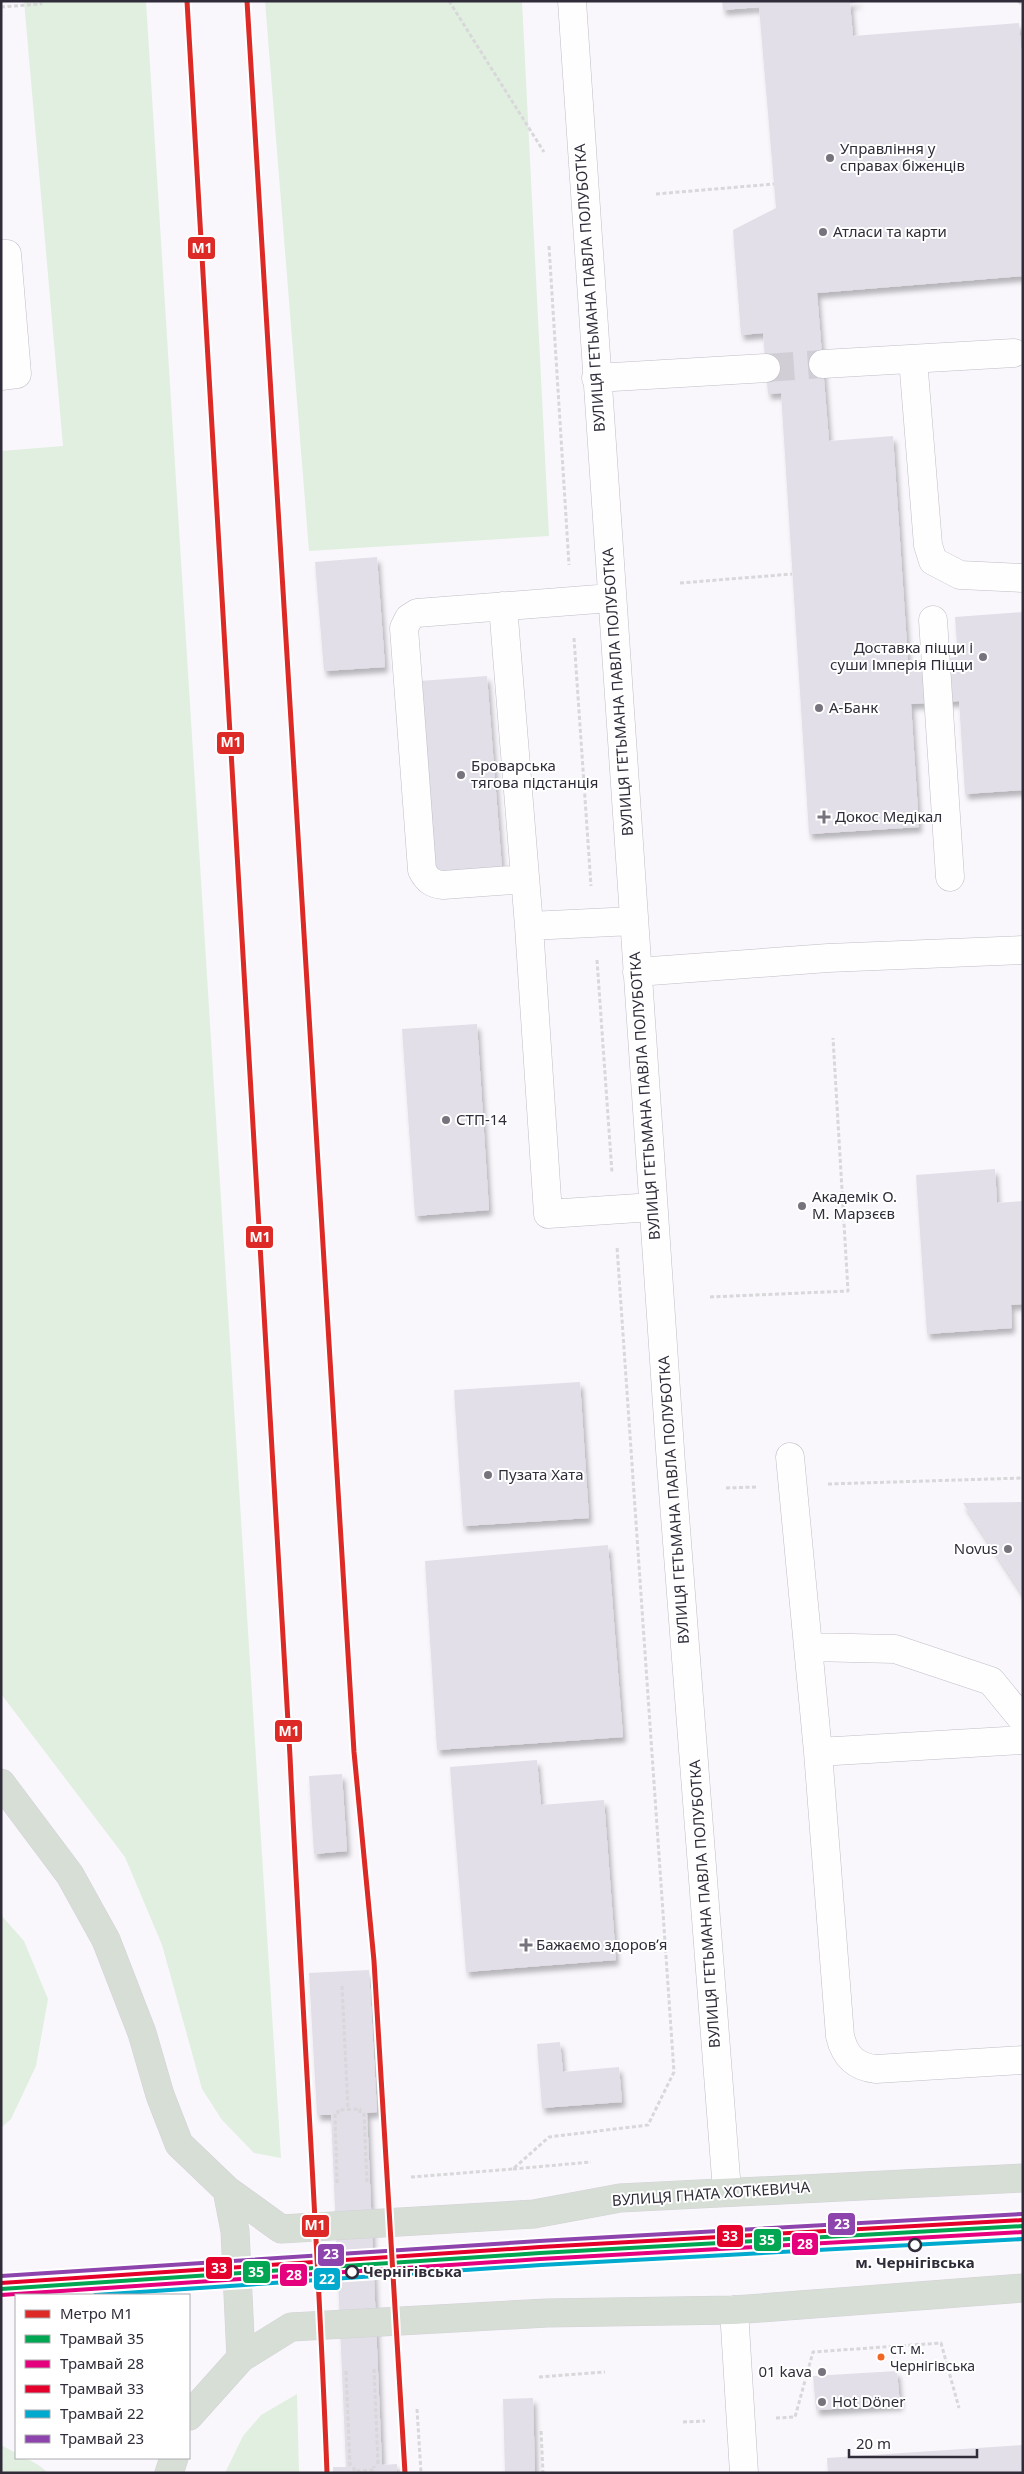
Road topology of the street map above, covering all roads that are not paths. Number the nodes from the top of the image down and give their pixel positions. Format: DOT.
graph roads {
  1 [pos="572,1"];
  2 [pos="1,254"];
  3 [pos="1014,354"];
  4 [pos="913,359"];
  5 [pos="823,364"];
  6 [pos="766,368"];
  7 [pos="1,376"];
  8 [pos="596,378"];
  9 [pos="1023,578"];
  10 [pos="611,598"];
  11 [pos="503,606"];
  12 [pos="933,620"];
  13 [pos="950,877"];
  14 [pos="525,879"];
  15 [pos="634,921"];
  16 [pos="528,926"];
  17 [pos="1023,950"];
  18 [pos="637,972"];
  19 [pos="653,1207"];
  20 [pos="790,1457"];
  21 [pos="809,1647"];
  22 [pos="1023,1720"];
  23 [pos="1023,1740"];
  24 [pos="818,1752"];
  25 [pos="1,1783"];
  26 [pos="1023,2060"];
  27 [pos="1023,2178"];
  28 [pos="227,2190"];
  29 [pos="727,2191"];
  30 [pos="1023,2288"];
  31 [pos="734,2310"];
  32 [pos="240,2358"];
  33 [pos="190,2415"];
  34 [pos="174,2459"];
  35 [pos="169,2473"];
  36 [pos="744,2473"];
  1 -- 8 [label="street, ВУЛИЦЯ ГЕТЬМАНА ПАВЛА ПОЛУБОТКА"];
  2 -- 7 [label="street"];
  3 -- 4 [label="street"];
  4 -- 5 [label="street"];
  4 -- 9 [label="street"];
  6 -- 8 [label="street"];
  8 -- 10 [label="street, ВУЛИЦЯ ГЕТЬМАНА ПАВЛА ПОЛУБОТКА"];
  10 -- 11 [label="street"];
  10 -- 15 [label="street, ВУЛИЦЯ ГЕТЬМАНА ПАВЛА ПОЛУБОТКА"];
  11 -- 14 [label="street"];
  11 -- 14 [label="street"];
  12 -- 13 [label="street"];
  14 -- 16 [label="street"];
  15 -- 16 [label="street"];
  15 -- 18 [label="street, ВУЛИЦЯ ГЕТЬМАНА ПАВЛА ПОЛУБОТКА"];
  16 -- 19 [label="street"];
  17 -- 18 [label="street"];
  18 -- 19 [label="street, ВУЛИЦЯ ГЕТЬМАНА ПАВЛА ПОЛУБОТКА"];
  19 -- 29 [label="street, ВУЛИЦЯ ГЕТЬМАНА ПАВЛА ПОЛУБОТКА"];
  20 -- 21 [label="street"];
  21 -- 22 [label="street"];
  21 -- 24 [label="street"];
  23 -- 24 [label="street"];
  24 -- 26 [label="street"];
  25 -- 28 [label="highway"];
  27 -- 29 [label="highway, ВУЛИЦЯ ГНАТА ХОТКЕВИЧА"];
  28 -- 29 [label="highway, ВУЛИЦЯ ГНАТА ХОТКЕВИЧА"];
  28 -- 32 [label="highway"];
  30 -- 31 [label="highway"];
  31 -- 32 [label="highway"];
  31 -- 36 [label="street"];
  32 -- 33 [label="highway"];
  34 -- 35 [label="highway"];
}
